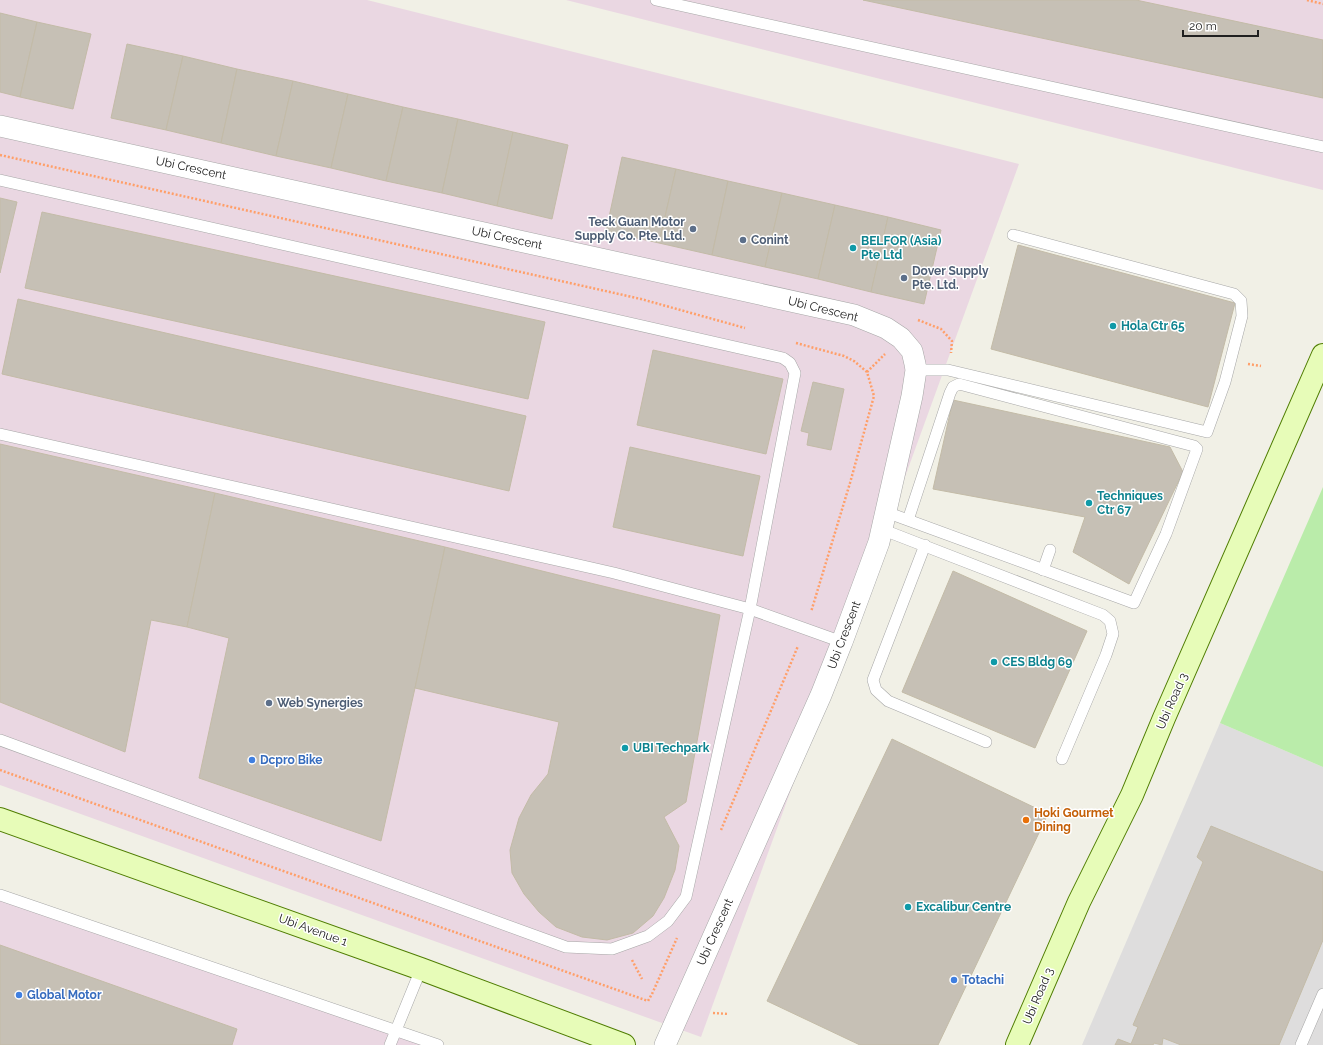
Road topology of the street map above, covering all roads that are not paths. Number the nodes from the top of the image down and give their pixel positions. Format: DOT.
graph roads {
  1 [pos="656,0"];
  2 [pos="0,126"];
  3 [pos="1322,147"];
  4 [pos="0,180"];
  5 [pos="1013,235"];
  6 [pos="1323,355"];
  7 [pos="916,370"];
  8 [pos="0,434"];
  9 [pos="908,520"];
  10 [pos="883,521"];
  11 [pos="925,545"];
  12 [pos="1050,550"];
  13 [pos="1043,570"];
  14 [pos="750,609"];
  15 [pos="842,642"];
  16 [pos="0,740"];
  17 [pos="986,742"];
  18 [pos="1062,759"];
  19 [pos="0,819"];
  20 [pos="0,895"];
  21 [pos="421,969"];
  22 [pos="1323,994"];
  23 [pos="396,1030"];
  24 [pos="390,1045"];
  25 [pos="438,1045"];
  26 [pos="624,1045"];
  27 [pos="665,1045"];
  28 [pos="1017,1045"];
  29 [pos="1302,1045"];
  1 -- 3 [label="lane"];
  2 -- 7 [label="street, Ubi Crescent"];
  4 -- 14 [label="lane"];
  5 -- 7 [label="lane"];
  6 -- 28 [label="street, Ubi Road 3"];
  7 -- 10 [label="street, Ubi Crescent"];
  8 -- 14 [label="lane"];
  9 -- 10 [label="lane"];
  9 -- 13 [label="lane"];
  9 -- 13 [label="lane"];
  10 -- 11 [label="lane"];
  10 -- 15 [label="street, Ubi Crescent"];
  11 -- 17 [label="lane"];
  11 -- 18 [label="lane"];
  12 -- 13 [label="lane"];
  14 -- 15 [label="lane"];
  14 -- 16 [label="lane"];
  15 -- 27 [label="street, Ubi Crescent"];
  19 -- 21 [label="street, Ubi Avenue 1"];
  20 -- 23 [label="lane"];
  21 -- 23 [label="lane"];
  21 -- 26 [label="street, Ubi Avenue 1"];
  22 -- 29 [label="lane"];
  23 -- 24 [label="lane"];
  23 -- 25 [label="lane"];
}
